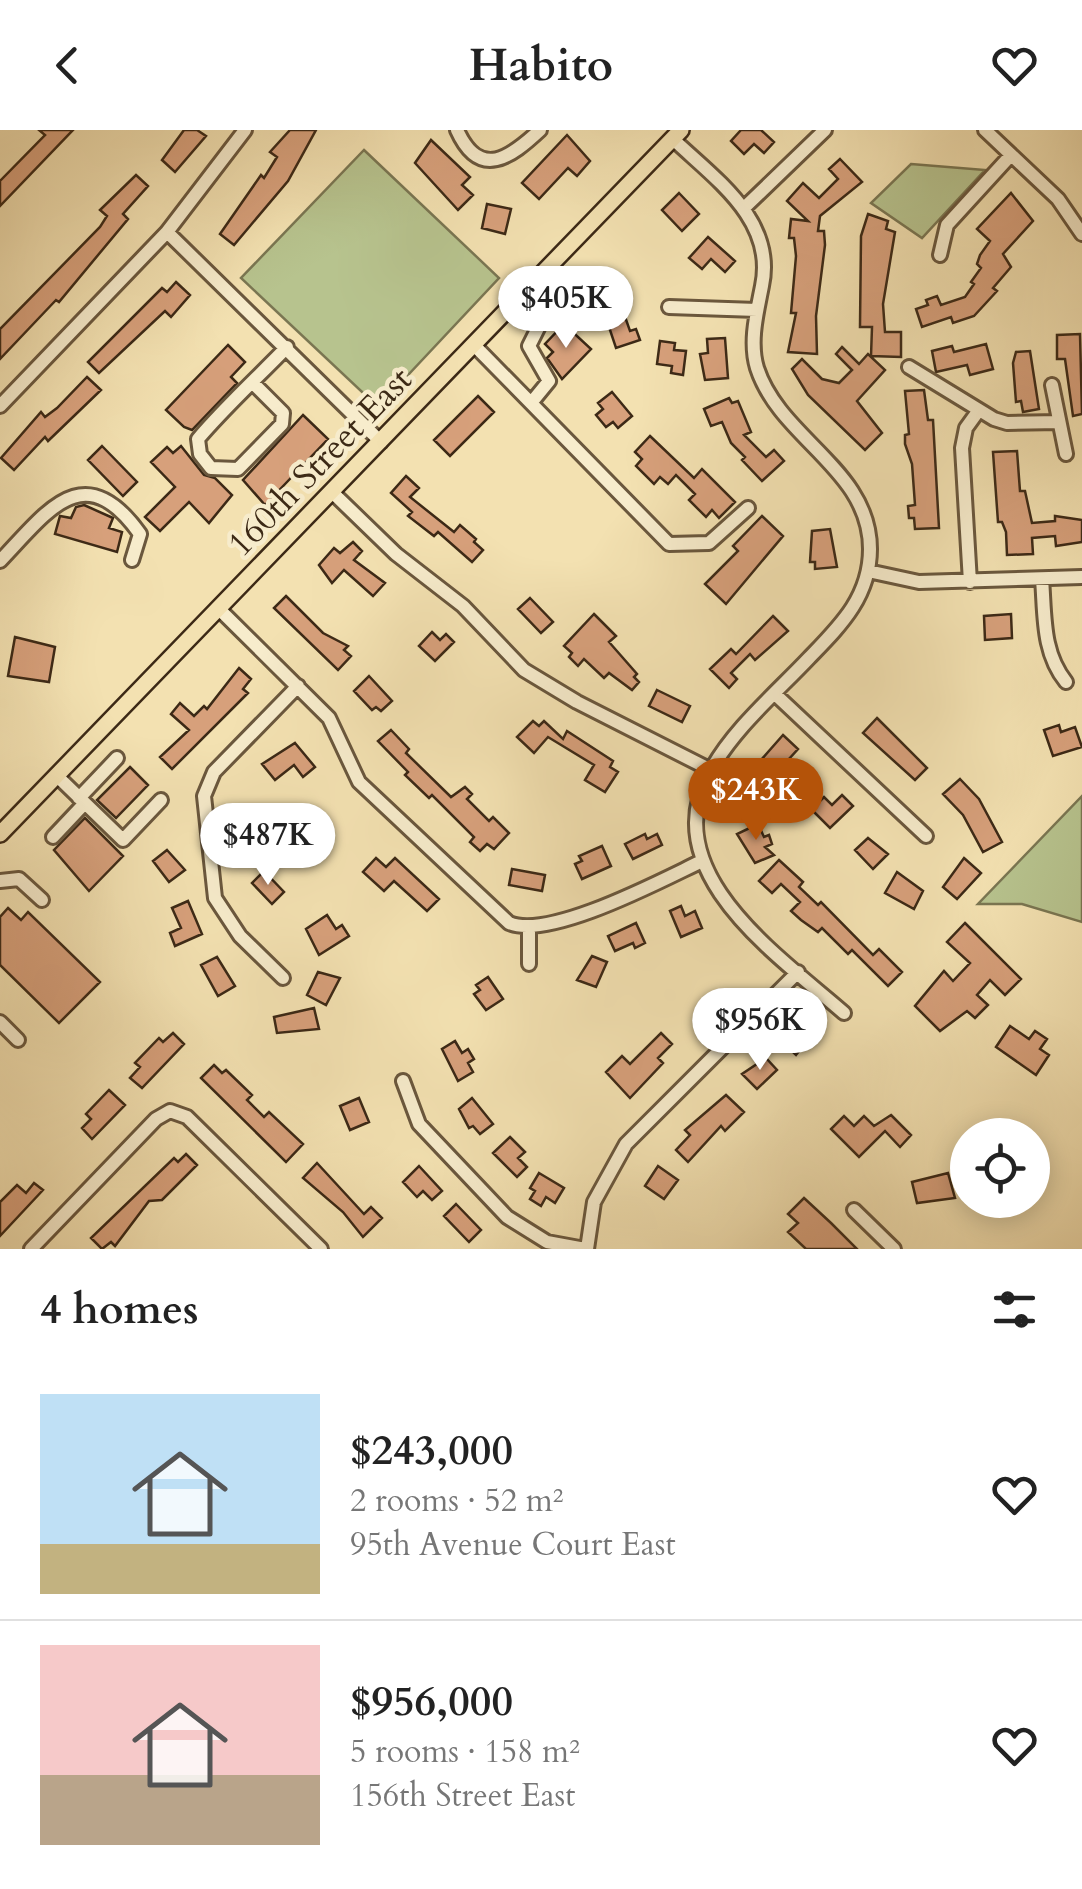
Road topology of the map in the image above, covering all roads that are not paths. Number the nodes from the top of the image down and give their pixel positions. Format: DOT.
graph roads {
  1 [pos="246,130"];
  2 [pos="540,130"];
  3 [pos="826,130"];
  4 [pos="984,130"];
  5 [pos="458,132"];
  6 [pos="677,134"];
  7 [pos="1011,155"];
  8 [pos="744,207"];
  9 [pos="1080,228"];
  10 [pos="168,232"];
  11 [pos="940,255"];
  12 [pos="526,292"];
  13 [pos="668,307"];
  14 [pos="757,310"];
  15 [pos="474,345"];
  16 [pos="287,348"];
  17 [pos="909,367"];
  18 [pos="252,382"];
  19 [pos="1052,385"];
  20 [pos="530,403"];
  21 [pos="0,406"];
  22 [pos="979,410"];
  23 [pos="1059,422"];
  24 [pos="381,442"];
  25 [pos="1066,454"];
  26 [pos="332,492"];
  27 [pos="748,508"];
  28 [pos="132,560"];
  29 [pos="0,561"];
  30 [pos="868,571"];
  31 [pos="1082,577"];
  32 [pos="1042,580"];
  33 [pos="970,582"];
  34 [pos="220,610"];
  35 [pos="1066,682"];
  36 [pos="298,686"];
  37 [pos="776,694"];
  38 [pos="117,758"];
  39 [pos="711,770"];
  40 [pos="56,775"];
  41 [pos="82,800"];
  42 [pos="161,800"];
  43 [pos="0,834"];
  44 [pos="926,836"];
  45 [pos="53,837"];
  46 [pos="700,862"];
  47 [pos="0,881"];
  48 [pos="42,900"];
  49 [pos="529,928"];
  50 [pos="530,964"];
  51 [pos="798,972"];
  52 [pos="282,978"];
  53 [pos="844,1014"];
  54 [pos="0,1022"];
  55 [pos="18,1040"];
  56 [pos="404,1081"];
  57 [pos="854,1210"];
  58 [pos="30,1249"];
  59 [pos="321,1249"];
  60 [pos="586,1249"];
  61 [pos="894,1249"];
  1 -- 10 [label="street"];
  2 -- 5 [label="street"];
  3 -- 8 [label="street"];
  4 -- 7 [label="street"];
  6 -- 8 [label="street"];
  6 -- 12 [label="main road, 160th Street East"];
  7 -- 9 [label="street"];
  7 -- 11 [label="street"];
  8 -- 14 [label="street"];
  10 -- 16 [label="street"];
  10 -- 21 [label="street"];
  12 -- 15 [label="main road, 160th Street East"];
  12 -- 20 [label="street"];
  13 -- 14 [label="street"];
  14 -- 30 [label="street"];
  15 -- 20 [label="street"];
  15 -- 24 [label="main road, 160th Street East"];
  16 -- 18 [label="street"];
  16 -- 24 [label="street"];
  17 -- 22 [label="street"];
  18 -- 18 [label="street"];
  19 -- 23 [label="street"];
  20 -- 27 [label="street"];
  22 -- 23 [label="street"];
  22 -- 33 [label="street"];
  23 -- 25 [label="street"];
  24 -- 26 [label="main road, 160th Street East"];
  26 -- 34 [label="main road, 160th Street East"];
  26 -- 39 [label="street"];
  28 -- 29 [label="street"];
  30 -- 33 [label="street"];
  30 -- 37 [label="street"];
  31 -- 32 [label="street"];
  32 -- 33 [label="street"];
  32 -- 35 [label="street"];
  34 -- 36 [label="street"];
  34 -- 40 [label="main road, 160th Street East"];
  36 -- 49 [label="street"];
  36 -- 52 [label="street"];
  37 -- 39 [label="street"];
  37 -- 44 [label="street"];
  38 -- 41 [label="street"];
  39 -- 46 [label="street"];
  40 -- 41 [label="street"];
  40 -- 43 [label="main road, 160th Street East"];
  41 -- 42 [label="street"];
  41 -- 45 [label="street"];
  46 -- 49 [label="street"];
  46 -- 51 [label="street"];
  47 -- 48 [label="street"];
  49 -- 50 [label="street"];
  51 -- 53 [label="street"];
  51 -- 60 [label="street"];
  54 -- 55 [label="street"];
  56 -- 60 [label="street"];
  57 -- 61 [label="street"];
  58 -- 59 [label="street"];
}
